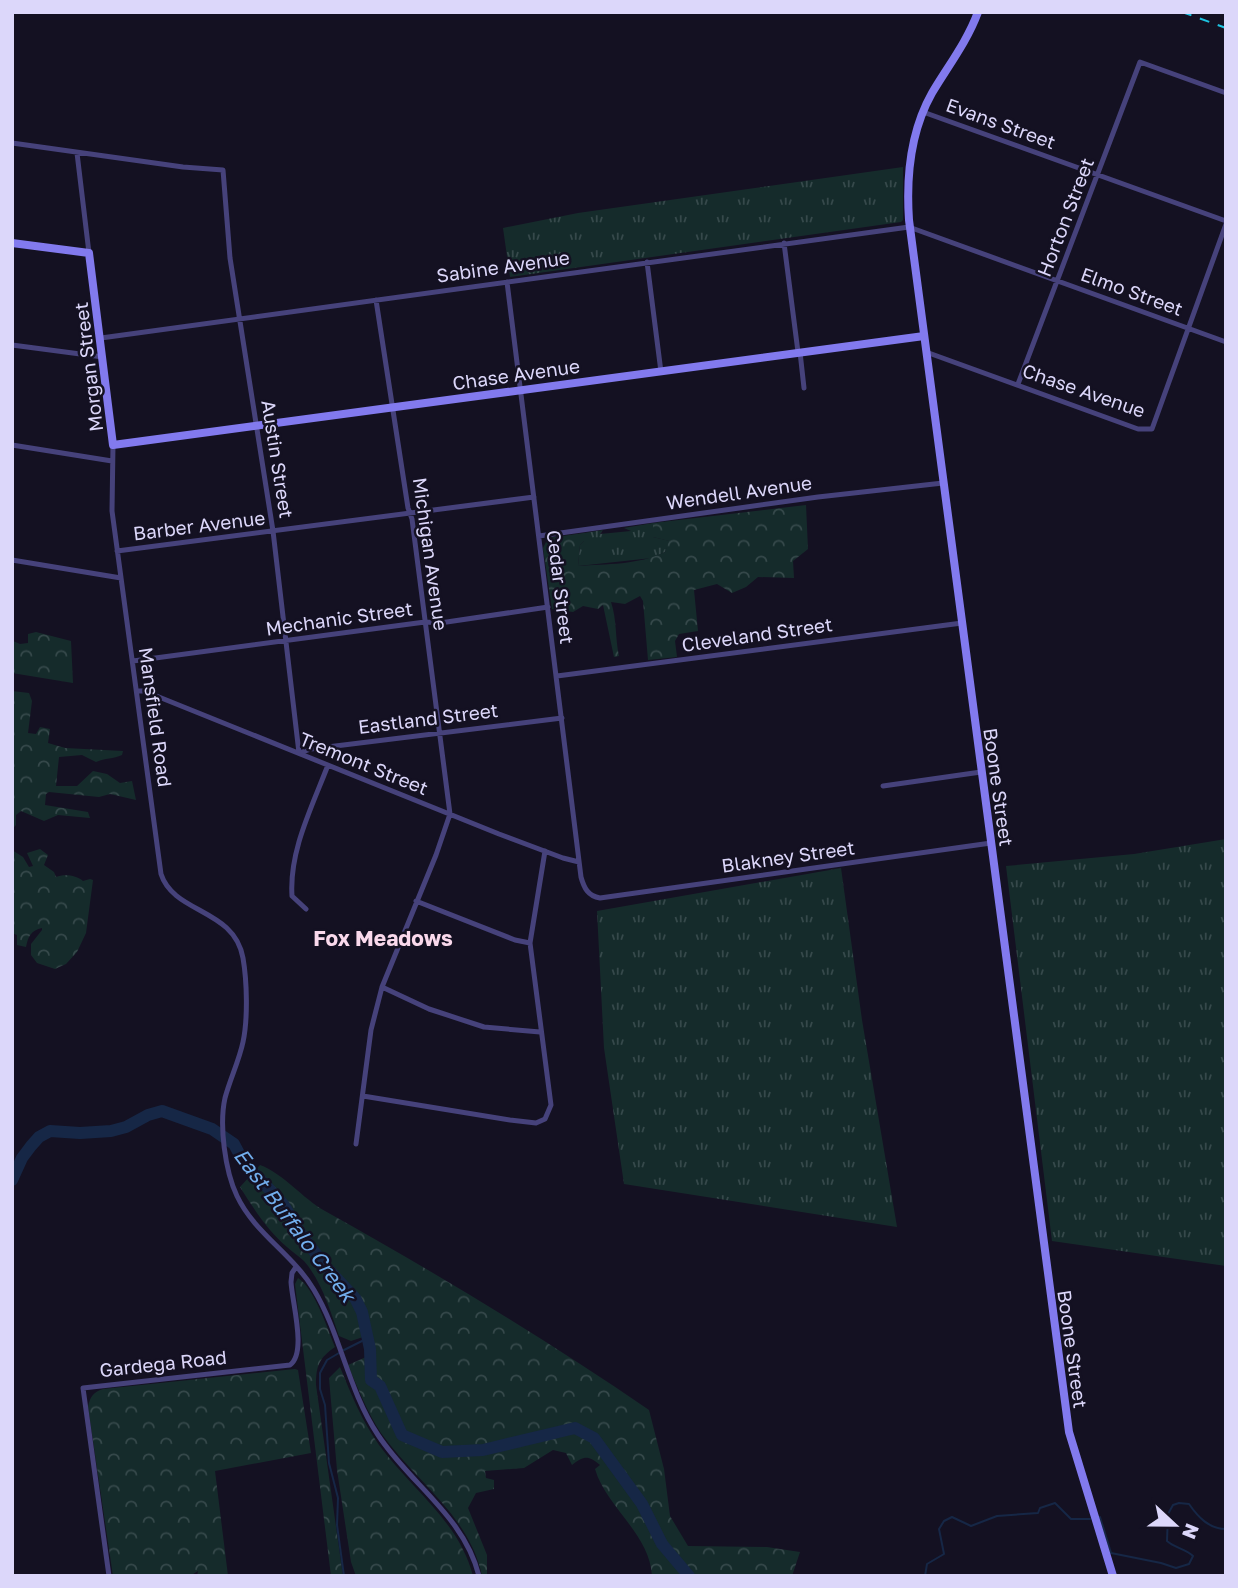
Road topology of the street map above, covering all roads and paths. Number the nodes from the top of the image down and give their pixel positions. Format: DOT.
graph roads {
  1 [pos="978,12"];
  2 [pos="1226,93"];
  3 [pos="923,112"];
  4 [pos="12,143"];
  5 [pos="77,153"];
  6 [pos="1097,176"];
  7 [pos="1226,222"];
  8 [pos="909,227"];
  9 [pos="12,243"];
  10 [pos="785,243"];
  11 [pos="89,253"];
  12 [pos="647,262"];
  13 [pos="1057,280"];
  14 [pos="507,282"];
  15 [pos="376,300"];
  16 [pos="241,318"];
  17 [pos="1188,328"];
  18 [pos="924,335"];
  19 [pos="101,338"];
  20 [pos="1226,342"];
  21 [pos="12,345"];
  22 [pos="799,352"];
  23 [pos="926,352"];
  24 [pos="103,357"];
  25 [pos="662,372"];
  26 [pos="1018,384"];
  27 [pos="804,388"];
  28 [pos="520,390"];
  29 [pos="393,407"];
  30 [pos="258,426"];
  31 [pos="12,445"];
  32 [pos="113,445"];
  33 [pos="112,461"];
  34 [pos="943,483"];
  35 [pos="534,497"];
  36 [pos="410,513"];
  37 [pos="273,531"];
  38 [pos="539,536"];
  39 [pos="117,551"];
  40 [pos="12,560"];
  41 [pos="121,578"];
  42 [pos="548,607"];
  43 [pos="425,622"];
  44 [pos="962,623"];
  45 [pos="287,641"];
  46 [pos="133,661"];
  47 [pos="557,676"];
  48 [pos="138,691"];
  49 [pos="562,718"];
  50 [pos="439,733"];
  51 [pos="299,753"];
  52 [pos="328,765"];
  53 [pos="981,772"];
  54 [pos="883,786"];
  55 [pos="450,814"];
  56 [pos="991,843"];
  57 [pos="545,851"];
  58 [pos="579,862"];
  59 [pos="590,895"];
  60 [pos="416,901"];
  61 [pos="306,909"];
  62 [pos="530,943"];
  63 [pos="382,987"];
  64 [pos="540,1032"];
  65 [pos="363,1096"];
  66 [pos="356,1144"];
  67 [pos="296,1267"];
  68 [pos="109,1576"];
  69 [pos="479,1576"];
  70 [pos="1113,1576"];
  1 -- 3 [label="street, Boone Street"];
  2 -- 6 [label="street, Horton Street"];
  3 -- 6 [label="street, Evans Street"];
  3 -- 8 [label="street, Boone Street"];
  4 -- 5 [label="street"];
  5 -- 11 [label="street, Morgan Street"];
  5 -- 16 [label="street, Austin Street"];
  6 -- 7 [label="street, Evans Street"];
  6 -- 13 [label="street, Horton Street"];
  7 -- 17 [label="street"];
  8 -- 10 [label="street, Sabine Avenue"];
  8 -- 13 [label="street, Elmo Street"];
  8 -- 18 [label="street, Boone Street"];
  9 -- 11 [label="street"];
  10 -- 12 [label="street, Sabine Avenue"];
  10 -- 22 [label="street"];
  11 -- 19 [label="street, Morgan Street"];
  12 -- 14 [label="street, Sabine Avenue"];
  12 -- 25 [label="street"];
  13 -- 17 [label="street, Elmo Street"];
  13 -- 26 [label="street, Horton Street"];
  14 -- 15 [label="street, Sabine Avenue"];
  14 -- 28 [label="street, Cedar Street"];
  15 -- 16 [label="street, Sabine Avenue"];
  15 -- 29 [label="street, Michigan Avenue"];
  16 -- 19 [label="street, Sabine Avenue"];
  16 -- 30 [label="street, Austin Street"];
  17 -- 20 [label="street, Elmo Street"];
  17 -- 26 [label="street, Chase Avenue"];
  18 -- 22 [label="street, Chase Avenue"];
  18 -- 23 [label="street, Boone Street"];
  19 -- 24 [label="street, Morgan Street"];
  21 -- 24 [label="street"];
  22 -- 25 [label="street, Chase Avenue"];
  22 -- 27 [label="street"];
  23 -- 26 [label="street, Chase Avenue"];
  23 -- 34 [label="street, Boone Street"];
  24 -- 32 [label="street, Morgan Street"];
  25 -- 28 [label="street, Chase Avenue"];
  28 -- 29 [label="street, Chase Avenue"];
  28 -- 35 [label="street, Cedar Street"];
  29 -- 30 [label="street, Chase Avenue"];
  29 -- 36 [label="street, Michigan Avenue"];
  30 -- 32 [label="street, Chase Avenue"];
  30 -- 37 [label="street, Austin Street"];
  31 -- 33 [label="street"];
  32 -- 33 [label="street, Morgan Street"];
  33 -- 39 [label="street, Morgan Street"];
  34 -- 38 [label="street, Wendell Avenue"];
  34 -- 44 [label="street, Boone Street"];
  35 -- 36 [label="street, Barber Avenue"];
  35 -- 38 [label="street, Cedar Street"];
  36 -- 37 [label="street, Barber Avenue"];
  36 -- 43 [label="street, Michigan Avenue"];
  37 -- 39 [label="street, Barber Avenue"];
  37 -- 45 [label="street, Austin Street"];
  38 -- 42 [label="street, Cedar Street"];
  39 -- 41 [label="street, Morgan Street"];
  40 -- 41 [label="street"];
  41 -- 46 [label="street, Mansfield Road"];
  42 -- 43 [label="street, Mechanic Street"];
  42 -- 47 [label="street, Cedar Street"];
  43 -- 45 [label="street, Mechanic Street"];
  43 -- 50 [label="street, Michigan Avenue"];
  44 -- 47 [label="street, Cleveland Street"];
  44 -- 53 [label="street, Boone Street"];
  45 -- 46 [label="street, Mechanic Street"];
  45 -- 51 [label="street, Austin Street"];
  46 -- 48 [label="street, Mansfield Road"];
  47 -- 49 [label="street, Cedar Street"];
  48 -- 51 [label="street, Tremont Street"];
  48 -- 67 [label="street, Mansfield Road"];
  49 -- 50 [label="street, Eastland Street"];
  49 -- 58 [label="street, Cedar Street"];
  50 -- 51 [label="street, Eastland Street"];
  50 -- 55 [label="street, Michigan Avenue"];
  51 -- 52 [label="street, Tremont Street"];
  52 -- 55 [label="street, Tremont Street"];
  52 -- 61 [label="street"];
  53 -- 54 [label="street"];
  53 -- 56 [label="street, Boone Street"];
  55 -- 57 [label="street, Tremont Street"];
  55 -- 60 [label="street"];
  56 -- 59 [label="street, Blakney Street"];
  56 -- 70 [label="street, Boone Street"];
  57 -- 58 [label="street, Tremont Street"];
  57 -- 62 [label="street"];
  58 -- 59 [label="street, Cedar Street"];
  60 -- 62 [label="street"];
  60 -- 63 [label="street"];
  62 -- 64 [label="street"];
  63 -- 64 [label="street"];
  63 -- 65 [label="street"];
  64 -- 65 [label="street"];
  65 -- 66 [label="street"];
  67 -- 68 [label="street, Gardega Road"];
  67 -- 69 [label="street"];
}
